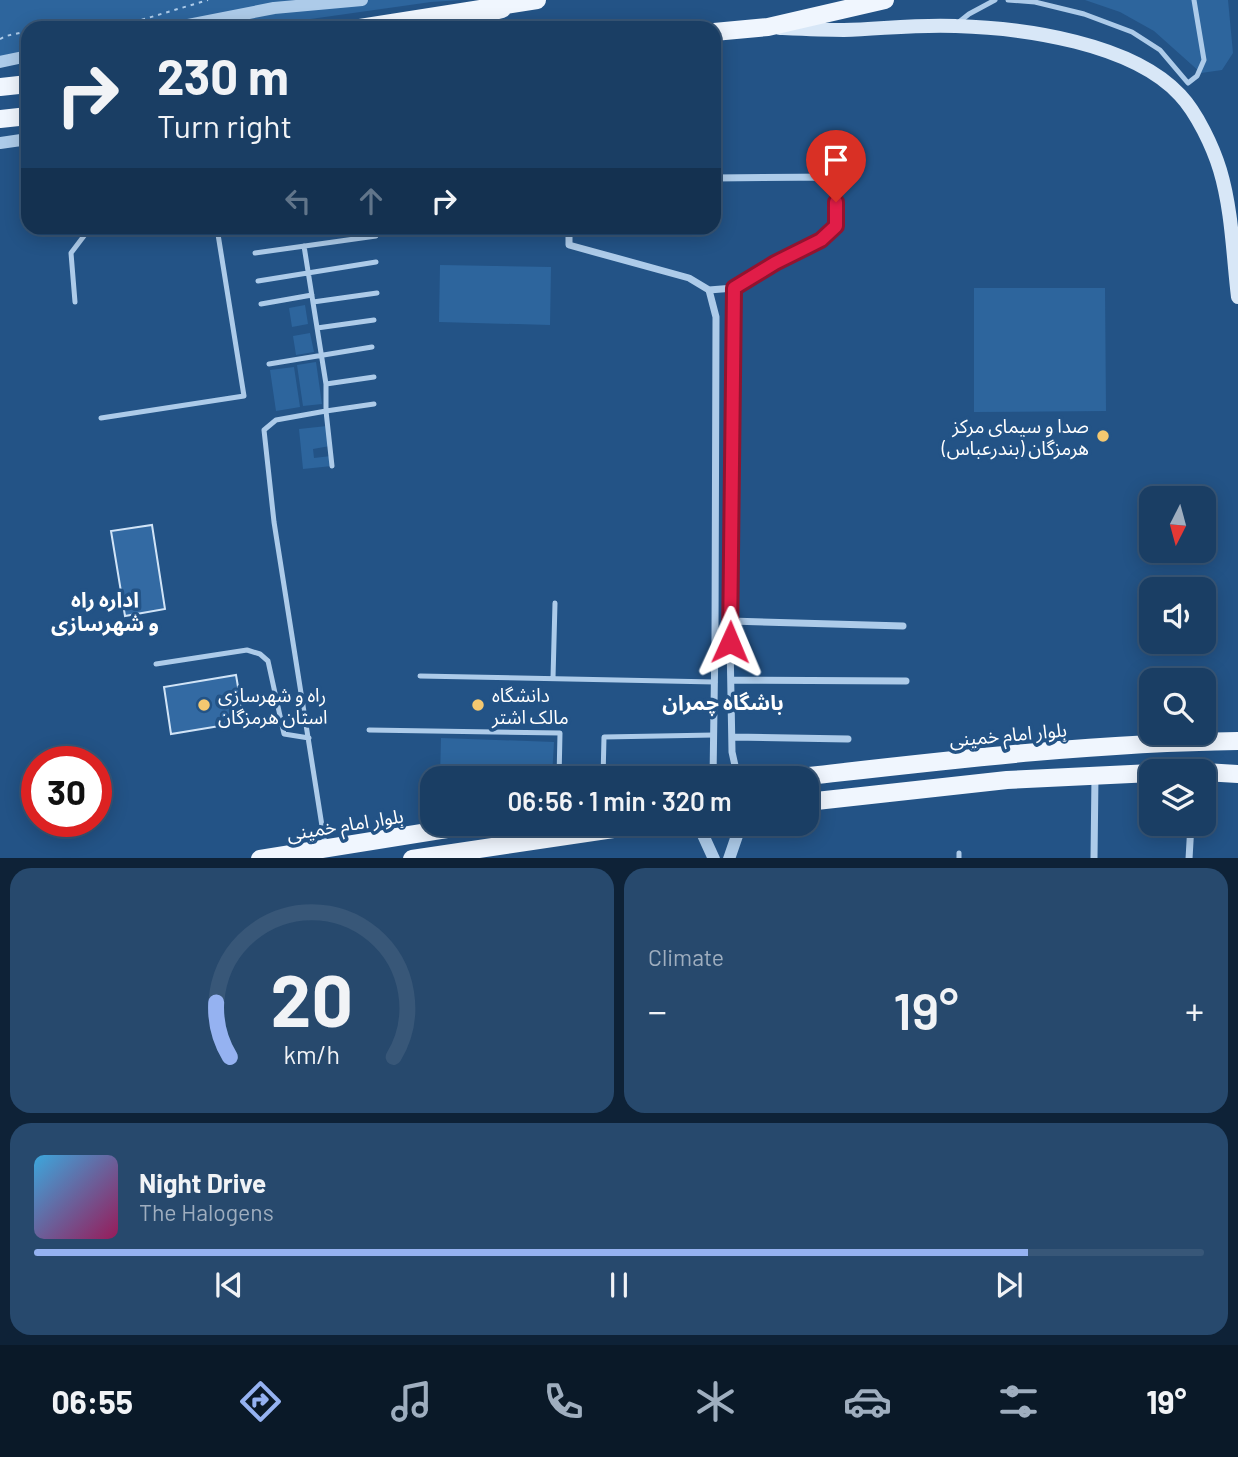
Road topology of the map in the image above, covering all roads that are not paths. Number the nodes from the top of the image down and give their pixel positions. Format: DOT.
graph roads {
  1 [pos="362,0"];
  2 [pos="538,0"];
  3 [pos="885,0"];
  4 [pos="995,0"];
  5 [pos="1008,0"];
  6 [pos="1194,0"];
  7 [pos="208,21"];
  8 [pos="402,21"];
  9 [pos="484,21"];
  10 [pos="954,26"];
  11 [pos="768,27"];
  12 [pos="721,31"];
  13 [pos="21,58"];
  14 [pos="0,62"];
  15 [pos="21,85"];
  16 [pos="0,88"];
  17 [pos="21,116"];
  18 [pos="0,118"];
  19 [pos="21,140"];
  20 [pos="0,143"];
  21 [pos="721,178"];
  22 [pos="85,235"];
  23 [pos="218,235"];
  24 [pos="376,235"];
  25 [pos="569,235"];
  26 [pos="304,246"];
  27 [pos="255,253"];
  28 [pos="376,262"];
  29 [pos="309,273"];
  30 [pos="258,281"];
  31 [pos="734,288"];
  32 [pos="709,290"];
  33 [pos="377,293"];
  34 [pos="1238,297"];
  35 [pos="313,299"];
  36 [pos="75,302"];
  37 [pos="261,304"];
  38 [pos="374,320"];
  39 [pos="317,328"];
  40 [pos="372,347"];
  41 [pos="322,355"];
  42 [pos="269,364"];
  43 [pos="715,370"];
  44 [pos="733,370"];
  45 [pos="374,377"];
  46 [pos="326,384"];
  47 [pos="374,404"];
  48 [pos="326,411"];
  49 [pos="100,418"];
  50 [pos="732,435"];
  51 [pos="715,436"];
  52 [pos="332,466"];
  53 [pos="731,502"];
  54 [pos="715,503"];
  55 [pos="716,573"];
  56 [pos="731,573"];
  57 [pos="555,603"];
  58 [pos="730,621"];
  59 [pos="903,626"];
  60 [pos="715,638"];
  61 [pos="730,638"];
  62 [pos="156,664"];
  63 [pos="420,676"];
  64 [pos="553,678"];
  65 [pos="731,680"];
  66 [pos="906,681"];
  67 [pos="715,682"];
  68 [pos="732,721"];
  69 [pos="715,722"];
  70 [pos="369,730"];
  71 [pos="714,736"];
  72 [pos="732,737"];
  73 [pos="309,738"];
  74 [pos="849,739"];
  75 [pos="1216,741"];
  76 [pos="1238,741"];
  77 [pos="1139,744"];
  78 [pos="1188,745"];
  79 [pos="1238,748"];
  80 [pos="559,766"];
  81 [pos="603,766"];
  82 [pos="713,766"];
  83 [pos="735,766"];
  84 [pos="1139,773"];
  85 [pos="1216,773"];
  86 [pos="1238,774"];
  87 [pos="819,775"];
  88 [pos="1095,775"];
  89 [pos="819,801"];
  90 [pos="420,835"];
  91 [pos="566,836"];
  92 [pos="703,836"];
  93 [pos="737,836"];
  94 [pos="1190,836"];
  95 [pos="327,853"];
  96 [pos="271,858"];
  97 [pos="419,858"];
  98 [pos="714,858"];
  99 [pos="729,858"];
  100 [pos="1094,858"];
  101 [pos="1189,858"];
  1 -- 7 [label="street"];
  2 -- 8 [label="main road"];
  2 -- 9 [label="main road"];
  3 -- 11 [label="main road"];
  4 -- 10 [label="lane"];
  5 -- 6 [label="lane"];
  10 -- 11 [label="main road"];
  10 -- 34 [label="main road"];
  11 -- 12 [label="main road"];
  13 -- 14 [label="street"];
  15 -- 16 [label="main road"];
  17 -- 18 [label="main road"];
  19 -- 20 [label="street"];
  21 -- 31 [label="street"];
  22 -- 36 [label="lane"];
  23 -- 49 [label="lane"];
  24 -- 26 [label="lane"];
  25 -- 32 [label="street"];
  26 -- 27 [label="lane"];
  26 -- 29 [label="lane"];
  28 -- 29 [label="lane"];
  29 -- 30 [label="lane"];
  29 -- 35 [label="lane"];
  31 -- 32 [label="street"];
  31 -- 44 [label="street"];
  32 -- 43 [label="street"];
  33 -- 35 [label="lane"];
  35 -- 37 [label="lane"];
  35 -- 39 [label="lane"];
  38 -- 39 [label="lane"];
  39 -- 41 [label="lane"];
  40 -- 41 [label="lane"];
  41 -- 42 [label="lane"];
  41 -- 46 [label="lane"];
  43 -- 44 [label="street"];
  43 -- 51 [label="street"];
  44 -- 50 [label="street"];
  45 -- 46 [label="lane"];
  46 -- 48 [label="lane"];
  47 -- 48 [label="lane"];
  48 -- 52 [label="lane"];
  48 -- 73 [label="lane"];
  50 -- 51 [label="street"];
  50 -- 53 [label="street"];
  51 -- 54 [label="street"];
  53 -- 54 [label="street"];
  53 -- 56 [label="street"];
  54 -- 55 [label="street"];
  55 -- 56 [label="street"];
  55 -- 60 [label="street"];
  56 -- 58 [label="street"];
  57 -- 64 [label="lane"];
  58 -- 59 [label="street"];
  58 -- 61 [label="street"];
  60 -- 61 [label="street"];
  60 -- 67 [label="street"];
  61 -- 65 [label="street"];
  62 -- 73 [label="lane"];
  63 -- 64 [label="lane"];
  64 -- 67 [label="lane"];
  65 -- 66 [label="street"];
  65 -- 68 [label="street"];
  67 -- 69 [label="street"];
  68 -- 69 [label="street"];
  68 -- 72 [label="street"];
  69 -- 71 [label="street"];
  70 -- 80 [label="lane"];
  71 -- 81 [label="lane"];
  71 -- 82 [label="street"];
  72 -- 74 [label="street"];
  72 -- 83 [label="street"];
  73 -- 95 [label="lane"];
  75 -- 76 [label="main road, بلوار امام خمینی"];
  77 -- 87 [label="main road, بلوار امام خمینی"];
  78 -- 79 [label="main road"];
  84 -- 88 [label="main road"];
  85 -- 86 [label="main road"];
  88 -- 89 [label="main road"];
  88 -- 100 [label="street"];
  90 -- 95 [label="main road, بلوار امام خمینی"];
  91 -- 97 [label="main road"];
  92 -- 98 [label="street"];
  93 -- 99 [label="street"];
  94 -- 101 [label="street"];
  95 -- 96 [label="main road, بلوار امام خمینی"];
}
